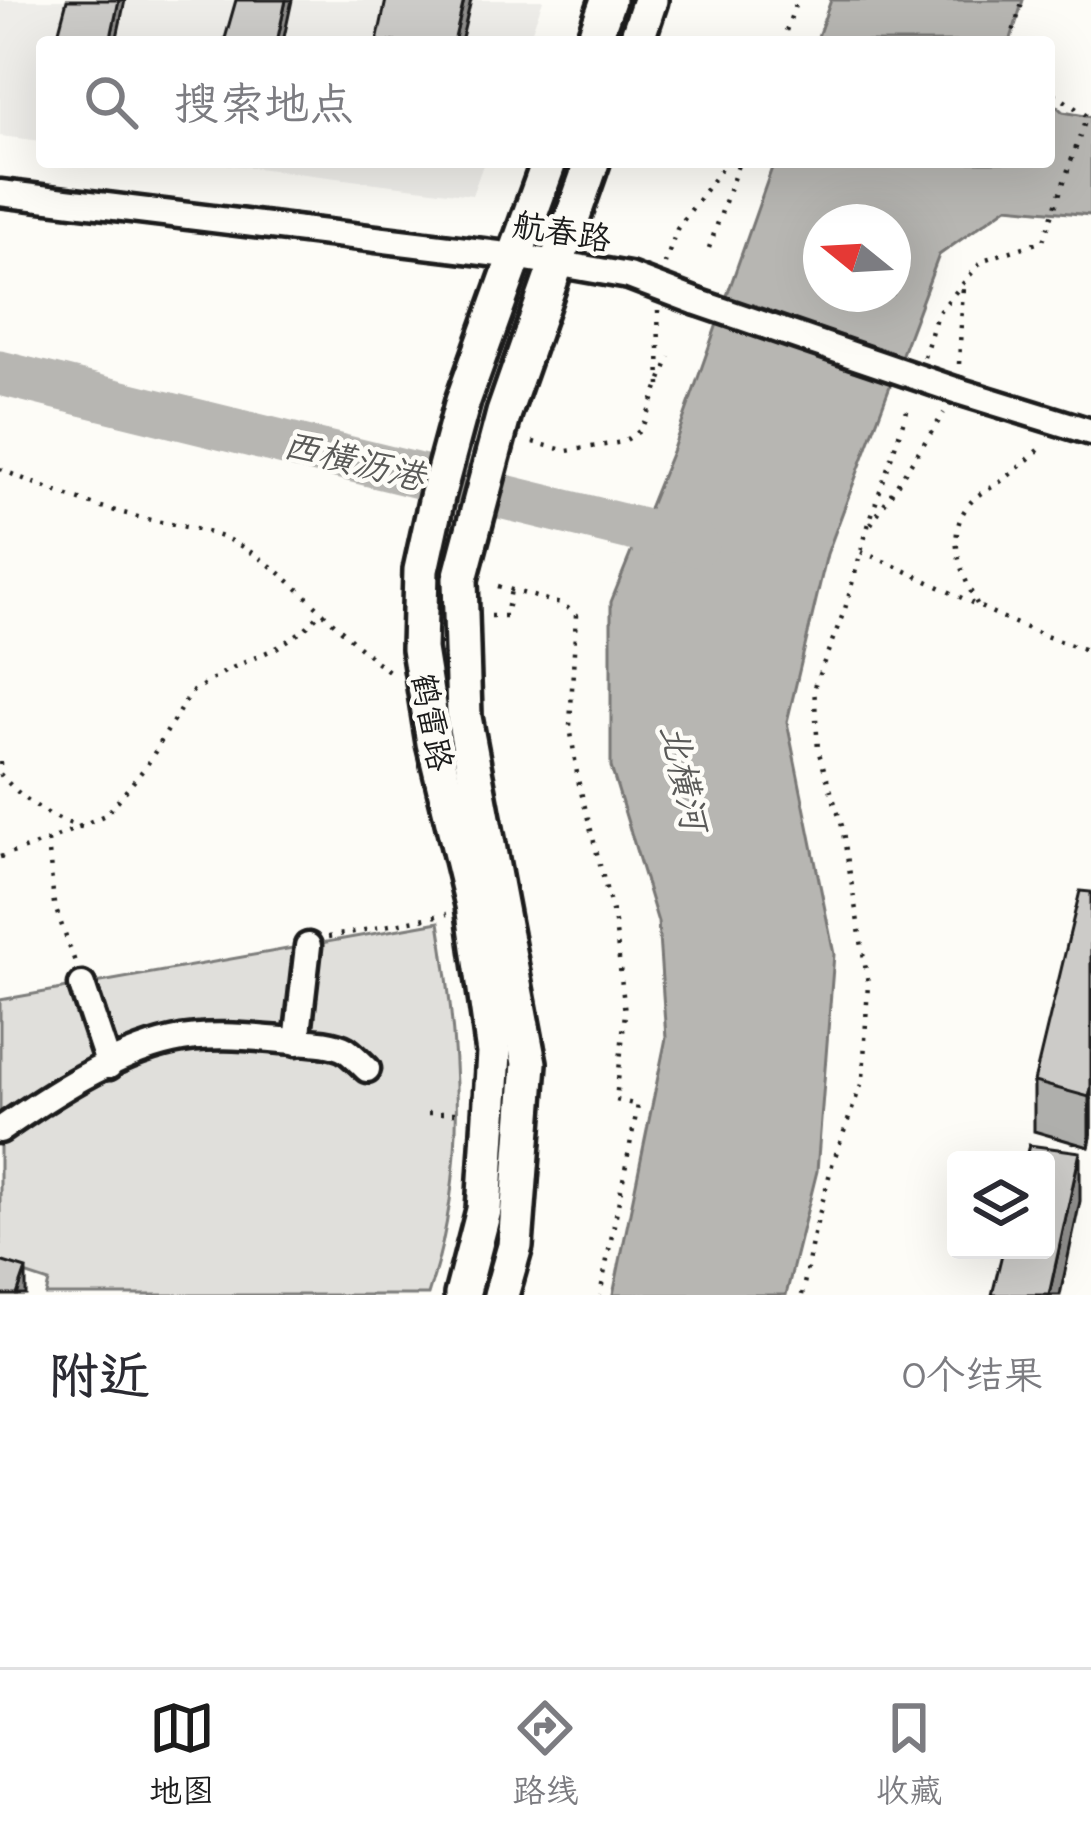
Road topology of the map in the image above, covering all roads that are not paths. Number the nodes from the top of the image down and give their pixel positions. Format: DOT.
graph roads {
  1 [pos="608,0"];
  2 [pos="650,0"];
  3 [pos="595,36"];
  4 [pos="638,36"];
  5 [pos="547,168"];
  6 [pos="590,168"];
  7 [pos="0,193"];
  8 [pos="515,256"];
  9 [pos="556,263"];
  10 [pos="1080,429"];
  11 [pos="308,946"];
  12 [pos="82,985"];
  13 [pos="297,1042"];
  14 [pos="109,1066"];
  15 [pos="367,1069"];
  16 [pos="0,1130"];
  17 [pos="462,1295"];
  18 [pos="501,1295"];
  1 -- 3 [label="street"];
  2 -- 4 [label="street"];
  5 -- 8 [label="street, 鹤雷路"];
  6 -- 9 [label="street, 鹤雷路"];
  7 -- 8 [label="street, 航春路"];
  8 -- 9 [label="street, 航春路"];
  8 -- 17 [label="street, 鹤雷路"];
  9 -- 10 [label="street, 航春路, bridge"];
  9 -- 18 [label="street, 鹤雷路"];
  11 -- 13 [label="street"];
  12 -- 14 [label="street"];
  13 -- 14 [label="street"];
  13 -- 15 [label="street"];
  14 -- 16 [label="street"];
}
